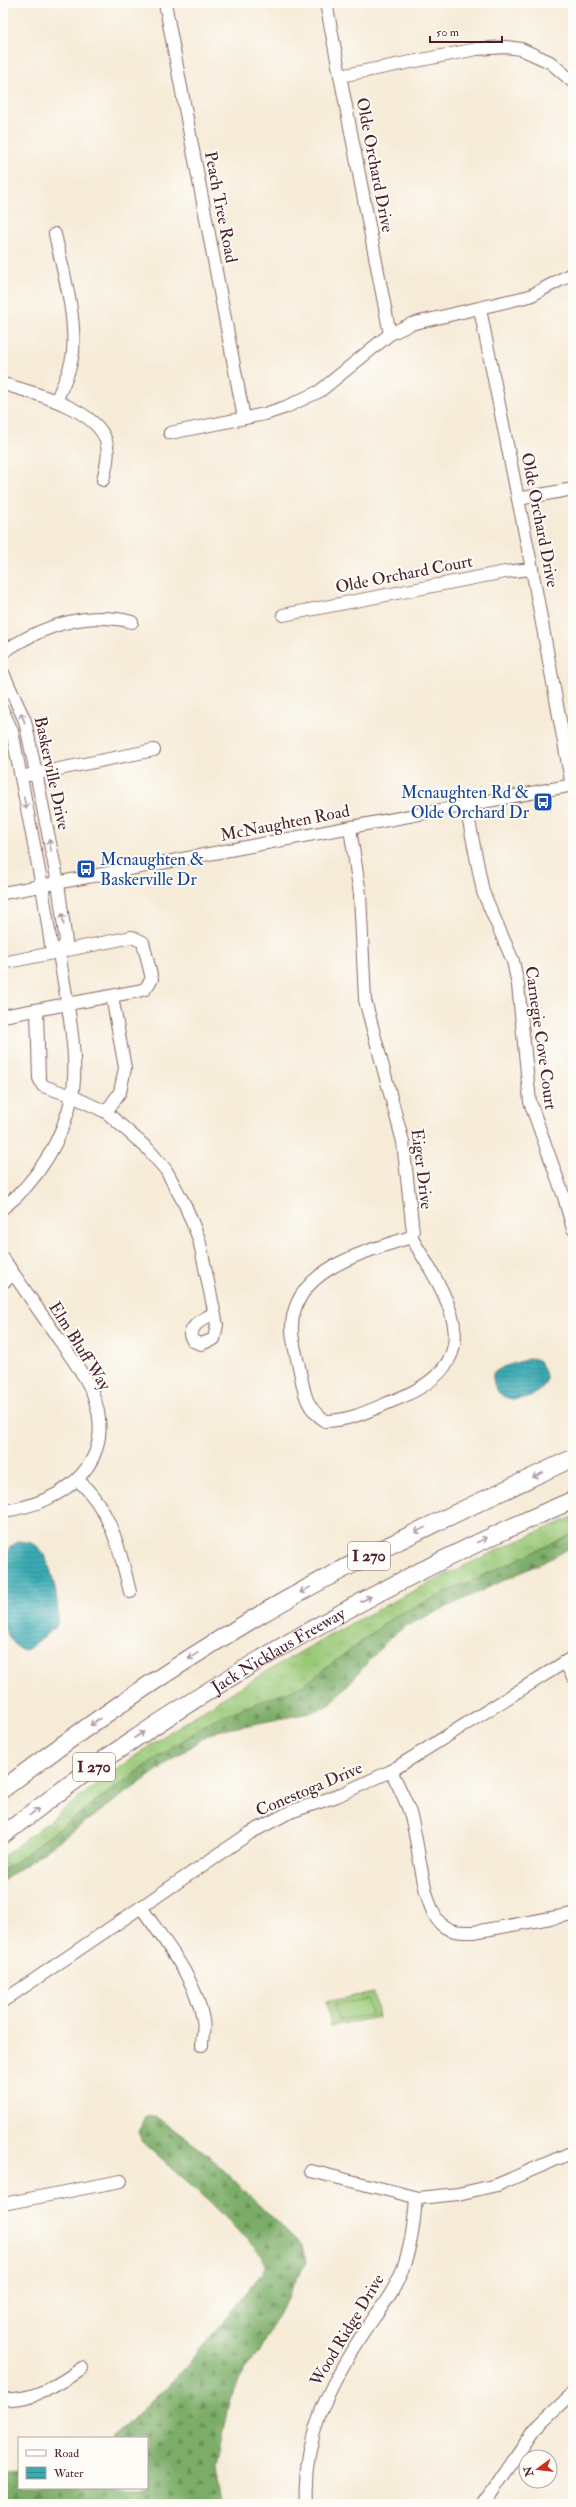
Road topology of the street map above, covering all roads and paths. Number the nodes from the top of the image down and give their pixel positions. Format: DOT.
graph roads {
  1 [pos="165,3"];
  2 [pos="326,3"];
  3 [pos="340,76"];
  4 [pos="573,82"];
  5 [pos="55,234"];
  6 [pos="573,273"];
  7 [pos="480,309"];
  8 [pos="390,334"];
  9 [pos="3,384"];
  10 [pos="56,401"];
  11 [pos="244,418"];
  12 [pos="170,433"];
  13 [pos="103,480"];
  14 [pos="573,489"];
  15 [pos="518,499"];
  16 [pos="532,569"];
  17 [pos="282,615"];
  18 [pos="132,622"];
  19 [pos="3,652"];
  20 [pos="3,673"];
  21 [pos="3,711"];
  22 [pos="154,750"];
  23 [pos="36,773"];
  24 [pos="20,776"];
  25 [pos="572,786"];
  26 [pos="466,806"];
  27 [pos="350,828"];
  28 [pos="58,883"];
  29 [pos="42,886"];
  30 [pos="3,893"];
  31 [pos="59,953"];
  32 [pos="3,963"];
  33 [pos="112,996"];
  34 [pos="66,1003"];
  35 [pos="37,1011"];
  36 [pos="3,1016"];
  37 [pos="72,1096"];
  38 [pos="106,1112"];
  39 [pos="3,1208"];
  40 [pos="573,1229"];
  41 [pos="412,1237"];
  42 [pos="3,1258"];
  43 [pos="14,1275"];
  44 [pos="3,1282"];
  45 [pos="214,1313"];
  46 [pos="573,1458"];
  47 [pos="78,1480"];
  48 [pos="573,1500"];
  49 [pos="3,1510"];
  50 [pos="130,1592"];
  51 [pos="569,1660"];
  52 [pos="573,1677"];
  53 [pos="391,1771"];
  54 [pos="3,1789"];
  55 [pos="3,1835"];
  56 [pos="140,1907"];
  57 [pos="573,1914"];
  58 [pos="3,2001"];
  59 [pos="202,2044"];
  60 [pos="573,2152"];
  61 [pos="311,2171"];
  62 [pos="122,2181"];
  63 [pos="416,2198"];
  64 [pos="3,2204"];
  65 [pos="82,2368"];
  66 [pos="573,2394"];
  67 [pos="3,2399"];
  68 [pos="306,2504"];
  69 [pos="484,2504"];
  1 -- 11 [label="street, Peach Tree Road"];
  2 -- 3 [label="street, Olde Orchard Drive"];
  3 -- 4 [label="street"];
  3 -- 8 [label="street, Olde Orchard Drive"];
  5 -- 10 [label="street"];
  6 -- 7 [label="street"];
  7 -- 8 [label="street"];
  7 -- 15 [label="street, Olde Orchard Drive"];
  8 -- 11 [label="street"];
  9 -- 10 [label="street"];
  10 -- 13 [label="street"];
  11 -- 12 [label="street"];
  14 -- 15 [label="street"];
  15 -- 16 [label="street, Olde Orchard Drive"];
  16 -- 17 [label="street, Olde Orchard Court"];
  16 -- 25 [label="street, Olde Orchard Drive"];
  18 -- 19 [label="street"];
  23 -- 20 [label="street, Baskerville Drive, one-way"];
  21 -- 24 [label="street, Baskerville Drive"];
  22 -- 23 [label="street"];
  23 -- 24 [label="street"];
  28 -- 23 [label="street, Baskerville Drive, one-way"];
  24 -- 29 [label="street, Baskerville Drive, one-way"];
  25 -- 26 [label="street, McNaughten Road"];
  26 -- 27 [label="street, McNaughten Road"];
  26 -- 40 [label="street, Carnegie Cove Court"];
  27 -- 28 [label="street, McNaughten Road"];
  27 -- 41 [label="street, Eiger Drive"];
  28 -- 29 [label="street, McNaughten Road"];
  31 -- 28 [label="street, Baskerville Drive, one-way"];
  29 -- 30 [label="street, McNaughten Road"];
  29 -- 31 [label="street, Baskerville Drive"];
  31 -- 32 [label="street"];
  31 -- 33 [label="street"];
  31 -- 34 [label="street"];
  33 -- 34 [label="street"];
  33 -- 38 [label="street"];
  34 -- 35 [label="street"];
  34 -- 37 [label="street"];
  35 -- 36 [label="street"];
  35 -- 37 [label="street"];
  37 -- 38 [label="street"];
  37 -- 39 [label="street"];
  38 -- 45 [label="street"];
  41 -- 41 [label="street, Eiger Drive"];
  42 -- 43 [label="street, Elm Bluff Way"];
  43 -- 44 [label="street"];
  43 -- 47 [label="street, Elm Bluff Way"];
  46 -- 54 [label="highway, I 270, one-way"];
  47 -- 49 [label="street, Elm Bluff Way"];
  47 -- 50 [label="street"];
  55 -- 48 [label="highway, Jack Nicklaus Freeway / I 270, one-way"];
  51 -- 52 [label="street"];
  51 -- 53 [label="street, Conestoga Drive"];
  53 -- 56 [label="street, Conestoga Drive"];
  53 -- 57 [label="street"];
  56 -- 58 [label="street, Conestoga Drive"];
  56 -- 59 [label="street"];
  60 -- 63 [label="street"];
  61 -- 63 [label="street"];
  62 -- 64 [label="street"];
  63 -- 68 [label="street, Wood Ridge Drive"];
  65 -- 67 [label="street"];
  66 -- 69 [label="street"];
}
